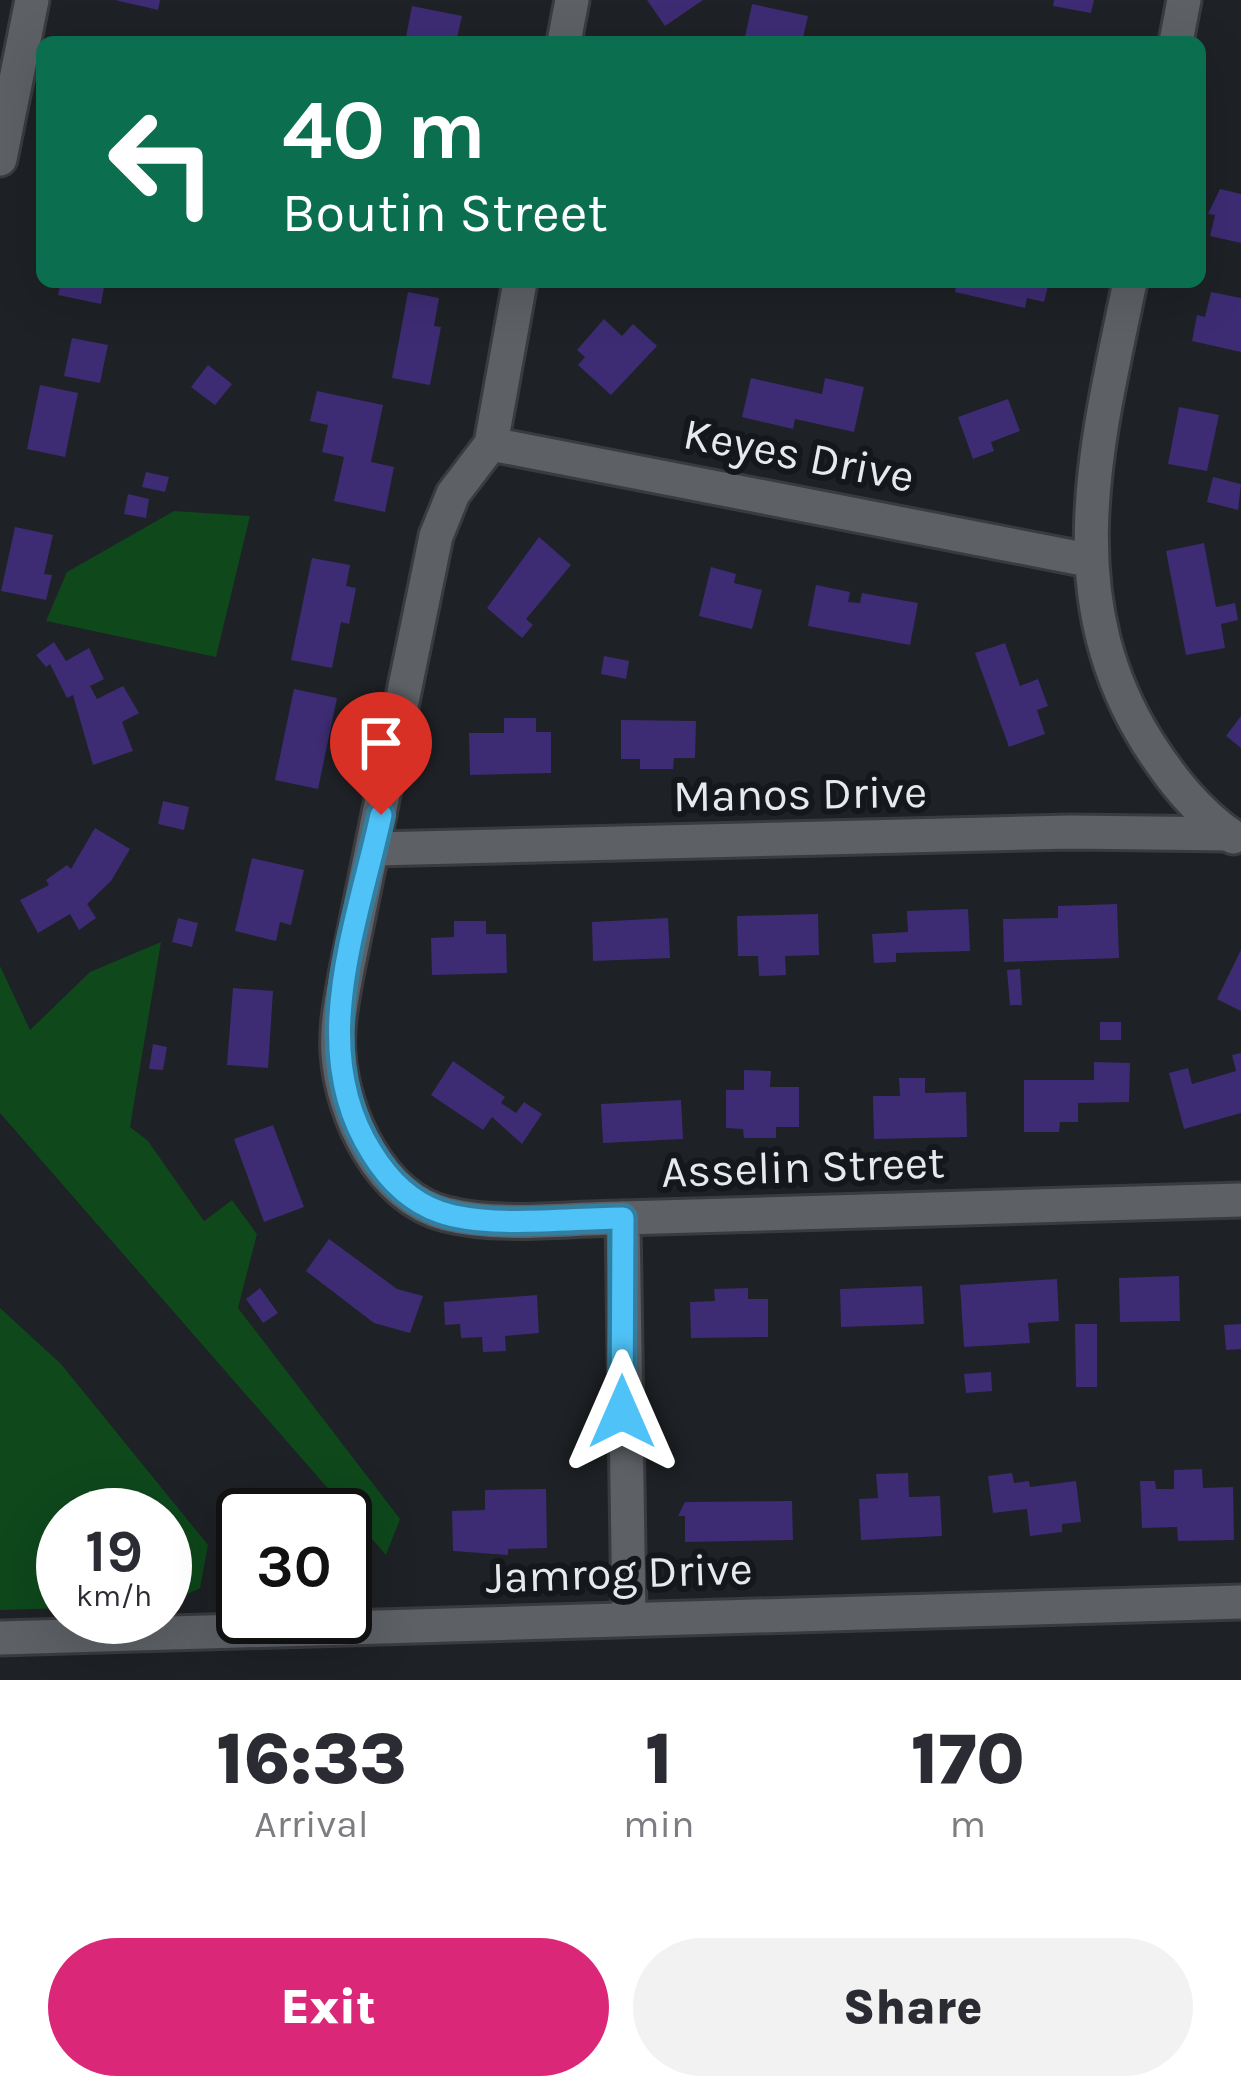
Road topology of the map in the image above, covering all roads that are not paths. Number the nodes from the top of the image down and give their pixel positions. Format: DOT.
graph roads {
  1 [pos="32,0"];
  2 [pos="572,0"];
  3 [pos="1184,0"];
  4 [pos="565,36"];
  5 [pos="1177,36"];
  6 [pos="0,159"];
  7 [pos="519,288"];
  8 [pos="1129,288"];
  9 [pos="491,444"];
  10 [pos="1088,560"];
  11 [pos="1235,838"];
  12 [pos="374,849"];
  13 [pos="1241,1200"];
  14 [pos="623,1218"];
  15 [pos="1241,1602"];
  16 [pos="629,1618"];
  17 [pos="0,1638"];
  1 -- 6 [label="street"];
  2 -- 4 [label="street"];
  3 -- 5 [label="street"];
  7 -- 9 [label="street"];
  8 -- 10 [label="street"];
  9 -- 10 [label="street, Keyes Drive"];
  9 -- 12 [label="street"];
  10 -- 11 [label="street"];
  11 -- 12 [label="street, Manos Drive"];
  12 -- 14 [label="street"];
  13 -- 14 [label="street, Asselin Street"];
  14 -- 16 [label="street, Asselin Street"];
  15 -- 16 [label="street, Jamrog Drive"];
  16 -- 17 [label="street, Jamrog Drive"];
}
